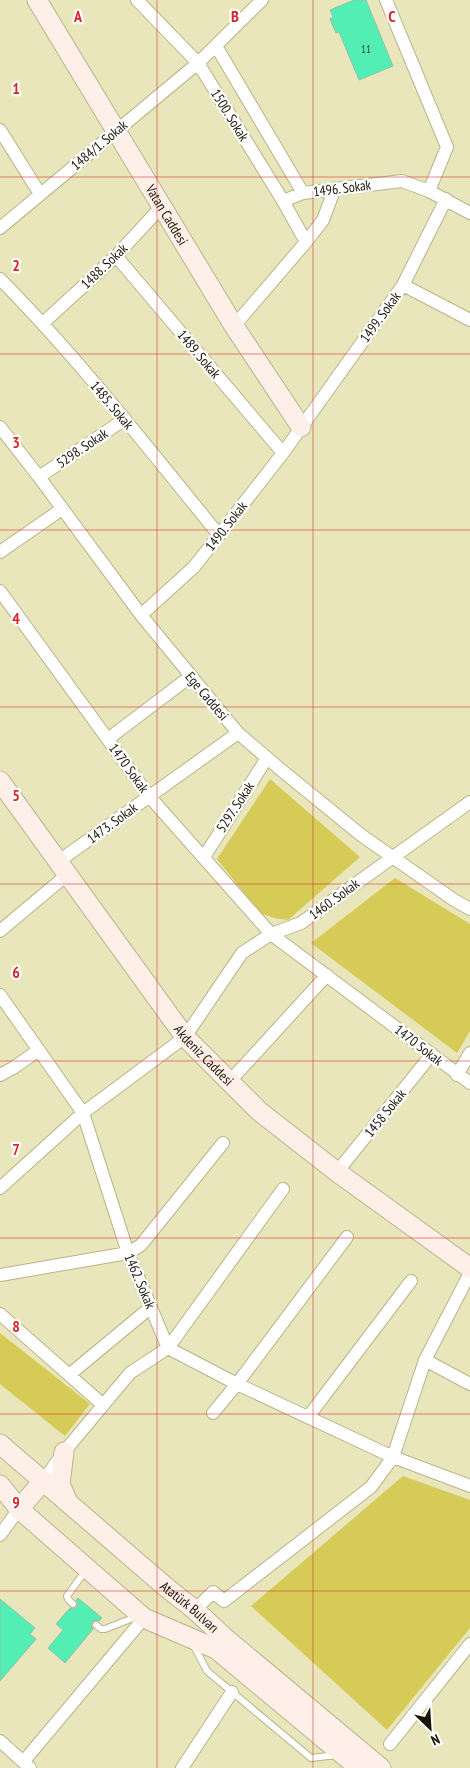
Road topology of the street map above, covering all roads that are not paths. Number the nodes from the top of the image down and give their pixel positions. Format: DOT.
graph roads {
  1 [pos="37,0"];
  2 [pos="137,0"];
  3 [pos="262,0"];
  4 [pos="386,0"];
  5 [pos="216,46"];
  6 [pos="198,63"];
  7 [pos="0,130"];
  8 [pos="116,130"];
  9 [pos="335,188"];
  10 [pos="430,191"];
  11 [pos="303,192"];
  12 [pos="40,194"];
  13 [pos="446,199"];
  14 [pos="283,201"];
  15 [pos="162,206"];
  16 [pos="470,213"];
  17 [pos="0,228"];
  18 [pos="306,242"];
  19 [pos="116,256"];
  20 [pos="0,279"];
  21 [pos="403,285"];
  22 [pos="470,320"];
  23 [pos="43,323"];
  24 [pos="234,326"];
  25 [pos="125,419"];
  26 [pos="0,427"];
  27 [pos="301,427"];
  28 [pos="283,453"];
  29 [pos="39,477"];
  30 [pos="62,509"];
  31 [pos="220,535"];
  32 [pos="0,552"];
  33 [pos="0,591"];
  34 [pos="141,615"];
  35 [pos="191,676"];
  36 [pos="238,733"];
  37 [pos="108,738"];
  38 [pos="267,758"];
  39 [pos="0,781"];
  40 [pos="150,796"];
  41 [pos="470,802"];
  42 [pos="204,857"];
  43 [pos="393,857"];
  44 [pos="64,868"];
  45 [pos="470,909"];
  46 [pos="0,931"];
  47 [pos="271,934"];
  48 [pos="327,975"];
  49 [pos="0,995"];
  50 [pos="185,1037"];
  51 [pos="39,1050"];
  52 [pos="470,1053"];
  53 [pos="432,1054"];
  54 [pos="457,1074"];
  55 [pos="0,1075"];
  56 [pos="230,1081"];
  57 [pos="470,1083"];
  58 [pos="83,1113"];
  59 [pos="223,1143"];
  60 [pos="337,1172"];
  61 [pos="0,1188"];
  62 [pos="283,1189"];
  63 [pos="347,1237"];
  64 [pos="128,1253"];
  65 [pos="470,1268"];
  66 [pos="470,1273"];
  67 [pos="0,1275"];
  68 [pos="411,1281"];
  69 [pos="151,1307"];
  70 [pos="0,1314"];
  71 [pos="168,1348"];
  72 [pos="425,1360"];
  73 [pos="69,1375"];
  74 [pos="237,1384"];
  75 [pos="470,1384"];
  76 [pos="102,1404"];
  77 [pos="213,1412"];
  78 [pos="308,1417"];
  79 [pos="0,1444"];
  80 [pos="64,1452"];
  81 [pos="393,1457"];
  82 [pos="43,1480"];
  83 [pos="0,1485"];
  84 [pos="470,1486"];
  85 [pos="68,1504"];
  86 [pos="19,1508"];
  87 [pos="0,1534"];
  88 [pos="87,1569"];
  89 [pos="73,1604"];
  90 [pos="195,1610"];
  91 [pos="142,1617"];
  92 [pos="96,1625"];
  93 [pos="190,1638"];
  94 [pos="470,1644"];
  95 [pos="232,1692"];
  96 [pos="0,1741"];
  97 [pos="390,1744"];
  98 [pos="342,1754"];
  99 [pos="27,1765"];
  100 [pos="182,1768"];
  101 [pos="359,1768"];
  102 [pos="381,1768"];
  1 -- 8 [label="street, Vatan Caddesi"];
  2 -- 6 [label="street, 1500. Sokak"];
  3 -- 5 [label="street, 1484/1. Sokak"];
  4 -- 10 [label="street"];
  5 -- 6 [label="street, 1484/1. Sokak"];
  5 -- 11 [label="street, 1500. Sokak"];
  6 -- 8 [label="street, 1484/1. Sokak"];
  6 -- 14 [label="street, 1500. Sokak"];
  7 -- 12 [label="street"];
  8 -- 12 [label="street, 1484/1. Sokak"];
  8 -- 15 [label="street, Vatan Caddesi"];
  9 -- 10 [label="street, 1496. Sokak"];
  9 -- 11 [label="street, 1496. Sokak"];
  9 -- 18 [label="street"];
  10 -- 13 [label="street"];
  11 -- 14 [label="street, 1496. Sokak"];
  12 -- 17 [label="street, 1484/1. Sokak"];
  13 -- 16 [label="street"];
  13 -- 21 [label="street, 1499. Sokak"];
  14 -- 18 [label="street, 1500. Sokak"];
  15 -- 19 [label="street, 1488. Sokak"];
  15 -- 24 [label="street, Vatan Caddesi"];
  18 -- 24 [label="street"];
  19 -- 23 [label="street, 1488. Sokak"];
  19 -- 28 [label="street, 1489. Sokak"];
  20 -- 23 [label="street, 1485. Sokak"];
  21 -- 22 [label="street"];
  21 -- 27 [label="street, 1499. Sokak"];
  23 -- 25 [label="street, 1485. Sokak"];
  24 -- 27 [label="street, Vatan Caddesi"];
  25 -- 29 [label="street, 5298. Sokak"];
  25 -- 31 [label="street, 1485. Sokak"];
  26 -- 29 [label="street, Ege Caddesi"];
  27 -- 28 [label="street, 1490. Sokak"];
  28 -- 31 [label="street, 1490. Sokak"];
  29 -- 30 [label="street, Ege Caddesi"];
  30 -- 32 [label="street"];
  30 -- 34 [label="street, Ege Caddesi"];
  31 -- 34 [label="street, 1490. Sokak"];
  33 -- 37 [label="street, 1470 Sokak"];
  34 -- 35 [label="street, Ege Caddesi"];
  35 -- 36 [label="street, Ege Caddesi"];
  35 -- 37 [label="street"];
  36 -- 38 [label="street, Ege Caddesi"];
  36 -- 40 [label="street, 1473. Sokak"];
  37 -- 40 [label="street, 1470 Sokak"];
  38 -- 42 [label="street, 5297. Sokak"];
  38 -- 43 [label="street, Ege Caddesi"];
  39 -- 44 [label="street, Akdeniz Caddesi"];
  40 -- 42 [label="street, 1470 Sokak"];
  40 -- 44 [label="street, 1473. Sokak"];
  41 -- 43 [label="street, 1460. Sokak"];
  42 -- 47 [label="street, 1470 Sokak"];
  43 -- 45 [label="street, Ege Caddesi"];
  43 -- 47 [label="street, 1460. Sokak"];
  44 -- 46 [label="street, 1473. Sokak"];
  44 -- 50 [label="street, Akdeniz Caddesi"];
  47 -- 48 [label="street, 1470 Sokak"];
  47 -- 50 [label="street"];
  48 -- 53 [label="street, 1470 Sokak"];
  48 -- 56 [label="street"];
  49 -- 51 [label="street, 1462. Sokak"];
  50 -- 56 [label="street, Akdeniz Caddesi"];
  50 -- 58 [label="street"];
  51 -- 55 [label="street"];
  51 -- 58 [label="street, 1462. Sokak"];
  52 -- 54 [label="street"];
  53 -- 54 [label="street, 1470 Sokak"];
  53 -- 60 [label="street, 1458 Sokak"];
  54 -- 57 [label="street, 1470 Sokak"];
  56 -- 60 [label="street, Akdeniz Caddesi"];
  58 -- 61 [label="street"];
  58 -- 64 [label="street, 1462. Sokak"];
  59 -- 64 [label="street"];
  60 -- 65 [label="street, Akdeniz Caddesi"];
  62 -- 71 [label="street"];
  63 -- 74 [label="street"];
  64 -- 67 [label="street"];
  64 -- 69 [label="street, 1462. Sokak"];
  66 -- 72 [label="street"];
  68 -- 78 [label="street"];
  69 -- 71 [label="street, 1462. Sokak"];
  69 -- 73 [label="street"];
  70 -- 73 [label="street"];
  71 -- 74 [label="street"];
  71 -- 76 [label="street"];
  72 -- 75 [label="street"];
  72 -- 81 [label="street"];
  73 -- 76 [label="street"];
  74 -- 77 [label="street"];
  74 -- 78 [label="street"];
  76 -- 80 [label="street"];
  78 -- 81 [label="street"];
  79 -- 82 [label="street, Atatürk Bulvarı"];
  80 -- 82 [label="street"];
  80 -- 85 [label="street"];
  81 -- 84 [label="street"];
  81 -- 90 [label="street"];
  82 -- 85 [label="street, Atatürk Bulvarı"];
  82 -- 86 [label="street"];
  83 -- 86 [label="street, Atatürk Bulvarı"];
  85 -- 90 [label="street, Atatürk Bulvarı"];
  86 -- 87 [label="street"];
  86 -- 88 [label="street, Atatürk Bulvarı"];
  88 -- 89 [label="lane"];
  88 -- 91 [label="street, Atatürk Bulvarı"];
  90 -- 102 [label="street, Atatürk Bulvarı"];
  91 -- 92 [label="lane"];
  91 -- 93 [label="street, Atatürk Bulvarı"];
  91 -- 99 [label="street"];
  93 -- 95 [label="lane"];
  93 -- 98 [label="street, Atatürk Bulvarı"];
  94 -- 97 [label="street"];
  95 -- 98 [label="lane"];
  95 -- 100 [label="street"];
  96 -- 99 [label="street"];
  98 -- 101 [label="street, Atatürk Bulvarı"];
}
